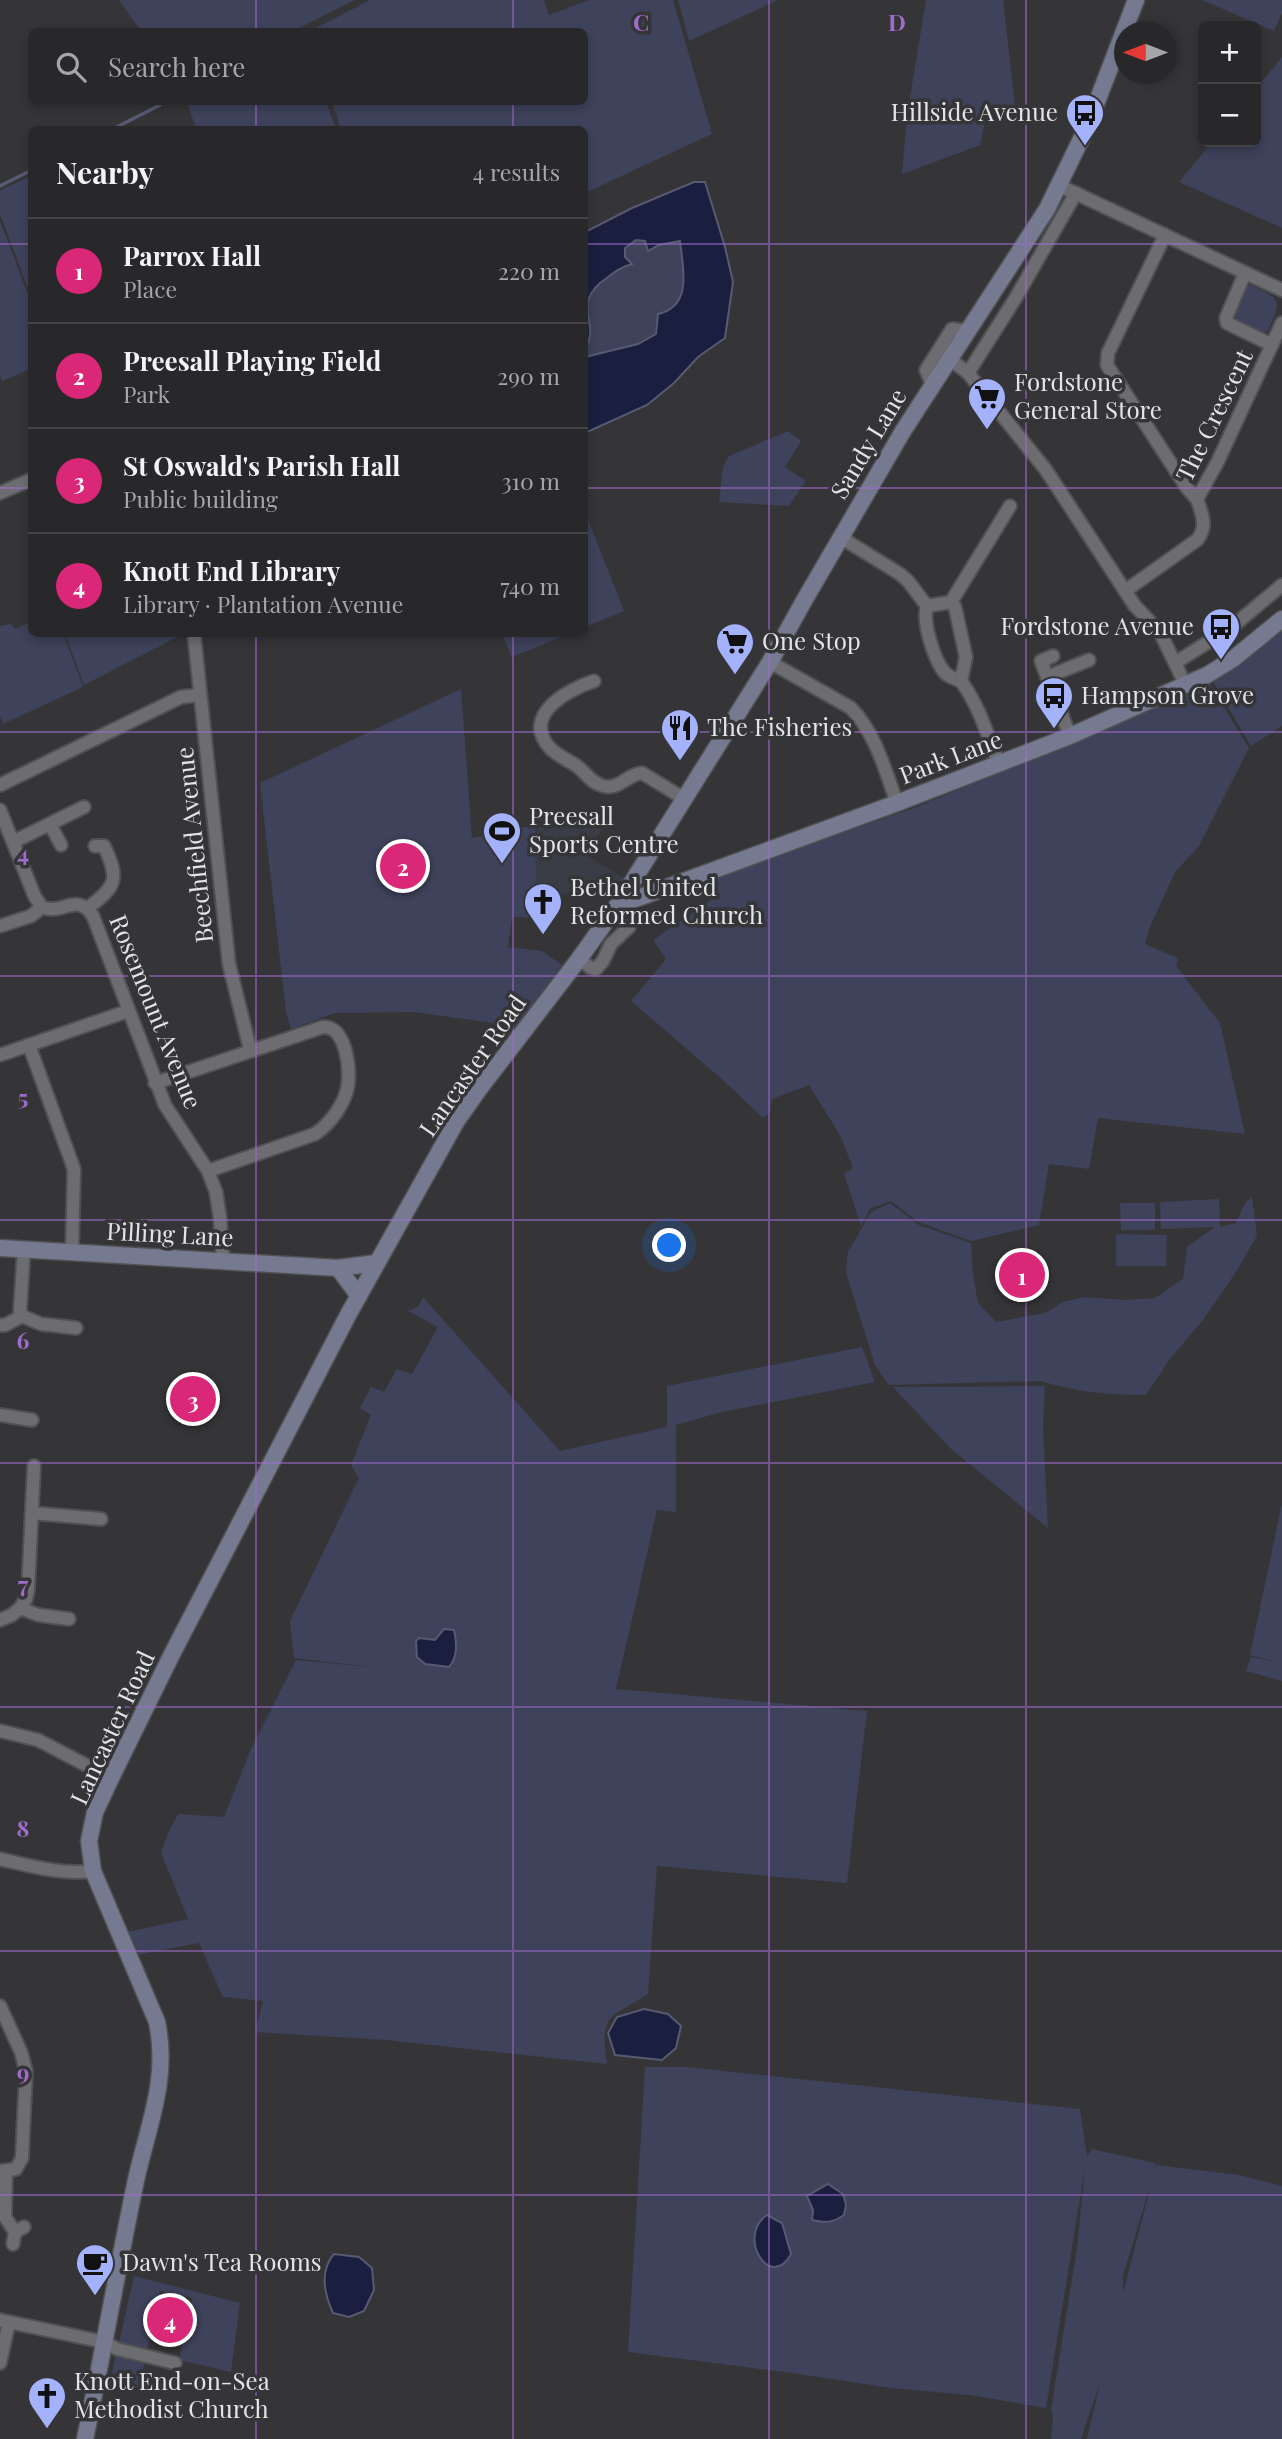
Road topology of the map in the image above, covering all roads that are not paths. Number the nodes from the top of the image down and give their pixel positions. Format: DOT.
graph roads {
  1 [pos="1136,0"];
  2 [pos="1060,186"];
  3 [pos="1076,193"];
  4 [pos="1165,235"];
  5 [pos="1245,272"];
  6 [pos="1282,290"];
  7 [pos="1282,323"];
  8 [pos="968,331"];
  9 [pos="1272,345"];
  10 [pos="950,359"];
  11 [pos="968,373"];
  12 [pos="932,384"];
  13 [pos="28,481"];
  14 [pos="0,493"];
  15 [pos="1197,499"];
  16 [pos="1010,506"];
  17 [pos="840,537"];
  18 [pos="1282,585"];
  19 [pos="1125,591"];
  20 [pos="951,602"];
  21 [pos="927,606"];
  22 [pos="1282,619"];
  23 [pos="194,637"];
  24 [pos="1053,656"];
  25 [pos="1090,660"];
  26 [pos="770,662"];
  27 [pos="1175,663"];
  28 [pos="1047,677"];
  29 [pos="594,681"];
  30 [pos="961,681"];
  31 [pos="1185,686"];
  32 [pos="199,695"];
  33 [pos="1070,736"];
  34 [pos="999,764"];
  35 [pos="0,785"];
  36 [pos="683,798"];
  37 [pos="897,803"];
  38 [pos="85,807"];
  39 [pos="0,810"];
  40 [pos="50,824"];
  41 [pos="13,842"];
  42 [pos="61,845"];
  43 [pos="95,846"];
  44 [pos="638,869"];
  45 [pos="660,890"];
  46 [pos="619,902"];
  47 [pos="42,907"];
  48 [pos="88,908"];
  49 [pos="0,926"];
  50 [pos="629,926"];
  51 [pos="579,959"];
  52 [pos="128,1011"];
  53 [pos="29,1045"];
  54 [pos="250,1049"];
  55 [pos="0,1055"];
  56 [pos="155,1083"];
  57 [pos="208,1171"];
  58 [pos="0,1248"];
  59 [pos="24,1249"];
  60 [pos="72,1252"];
  61 [pos="223,1260"];
  62 [pos="338,1268"];
  63 [pos="374,1268"];
  64 [pos="359,1296"];
  65 [pos="22,1317"];
  66 [pos="0,1325"];
  67 [pos="76,1328"];
  68 [pos="0,1415"];
  69 [pos="32,1420"];
  70 [pos="34,1466"];
  71 [pos="32,1513"];
  72 [pos="102,1519"];
  73 [pos="20,1608"];
  74 [pos="69,1619"];
  75 [pos="0,1620"];
  76 [pos="1,1731"];
  77 [pos="111,1777"];
  78 [pos="0,1859"];
  79 [pos="93,1871"];
  80 [pos="0,2006"];
  81 [pos="3,2171"];
  82 [pos="18,2234"];
  83 [pos="5,2321"];
  84 [pos="104,2342"];
  85 [pos="0,2363"];
  86 [pos="175,2363"];
  87 [pos="85,2439"];
  1 -- 2 [label="main road, Sandy Lane"];
  2 -- 3 [label="street"];
  2 -- 8 [label="main road, Sandy Lane"];
  3 -- 4 [label="street"];
  3 -- 11 [label="street"];
  4 -- 5 [label="street"];
  4 -- 15 [label="street"];
  5 -- 6 [label="street"];
  5 -- 9 [label="street, The Crescent"];
  7 -- 9 [label="street, The Crescent"];
  8 -- 10 [label="main road, Sandy Lane"];
  8 -- 12 [label="street"];
  9 -- 15 [label="street, The Crescent"];
  10 -- 11 [label="street"];
  10 -- 12 [label="main road, Sandy Lane"];
  11 -- 19 [label="street"];
  12 -- 17 [label="main road, Sandy Lane"];
  13 -- 14 [label="street"];
  15 -- 19 [label="street, The Crescent"];
  16 -- 20 [label="street"];
  17 -- 21 [label="street"];
  17 -- 26 [label="main road, Sandy Lane"];
  18 -- 27 [label="street"];
  19 -- 27 [label="street"];
  20 -- 21 [label="street"];
  20 -- 30 [label="street"];
  21 -- 30 [label="street"];
  22 -- 31 [label="main road, Park Lane"];
  23 -- 32 [label="street, Beechfield Avenue"];
  24 -- 28 [label="street"];
  25 -- 28 [label="street"];
  26 -- 36 [label="main road, Sandy Lane"];
  26 -- 37 [label="street"];
  27 -- 31 [label="street"];
  28 -- 33 [label="street"];
  29 -- 36 [label="street"];
  30 -- 34 [label="street"];
  31 -- 33 [label="main road, Park Lane"];
  32 -- 35 [label="street"];
  32 -- 54 [label="street, Beechfield Avenue"];
  33 -- 34 [label="main road, Park Lane"];
  34 -- 37 [label="main road, Park Lane"];
  36 -- 44 [label="main road, Sandy Lane"];
  37 -- 45 [label="main road, Park Lane"];
  38 -- 40 [label="street"];
  39 -- 41 [label="street"];
  40 -- 41 [label="street"];
  40 -- 42 [label="street"];
  41 -- 47 [label="street"];
  43 -- 48 [label="street"];
  44 -- 45 [label="main road"];
  44 -- 46 [label="main road, Sandy Lane"];
  45 -- 46 [label="main road, Park Lane"];
  46 -- 51 [label="main road, Lancaster Road"];
  47 -- 48 [label="street, Rosemount Avenue"];
  47 -- 49 [label="street, Rosemount Avenue"];
  48 -- 52 [label="street, Rosemount Avenue"];
  50 -- 51 [label="street"];
  51 -- 63 [label="main road, Lancaster Road"];
  52 -- 53 [label="street"];
  52 -- 56 [label="street, Rosemount Avenue"];
  53 -- 55 [label="street"];
  53 -- 60 [label="street"];
  54 -- 56 [label="street"];
  54 -- 57 [label="street"];
  56 -- 57 [label="street, Rosemount Avenue"];
  57 -- 61 [label="street, Rosemount Avenue"];
  58 -- 59 [label="main road, Pilling Lane"];
  59 -- 60 [label="main road, Pilling Lane"];
  59 -- 65 [label="street"];
  60 -- 61 [label="main road, Pilling Lane"];
  61 -- 62 [label="main road, Pilling Lane"];
  62 -- 63 [label="main road, Pilling Lane"];
  62 -- 64 [label="main road"];
  63 -- 64 [label="main road, Lancaster Road"];
  64 -- 77 [label="main road, Lancaster Road"];
  65 -- 66 [label="street"];
  65 -- 67 [label="street"];
  68 -- 69 [label="street"];
  70 -- 71 [label="street"];
  71 -- 72 [label="street"];
  71 -- 73 [label="street"];
  73 -- 74 [label="street"];
  73 -- 75 [label="street"];
  76 -- 77 [label="street"];
  77 -- 79 [label="main road, Lancaster Road"];
  78 -- 79 [label="street"];
  79 -- 84 [label="main road, Lancaster Road"];
  80 -- 81 [label="street"];
  81 -- 82 [label="street"];
  83 -- 84 [label="street"];
  83 -- 85 [label="street"];
  84 -- 86 [label="street"];
  84 -- 87 [label="main road, Lancaster Road"];
}
